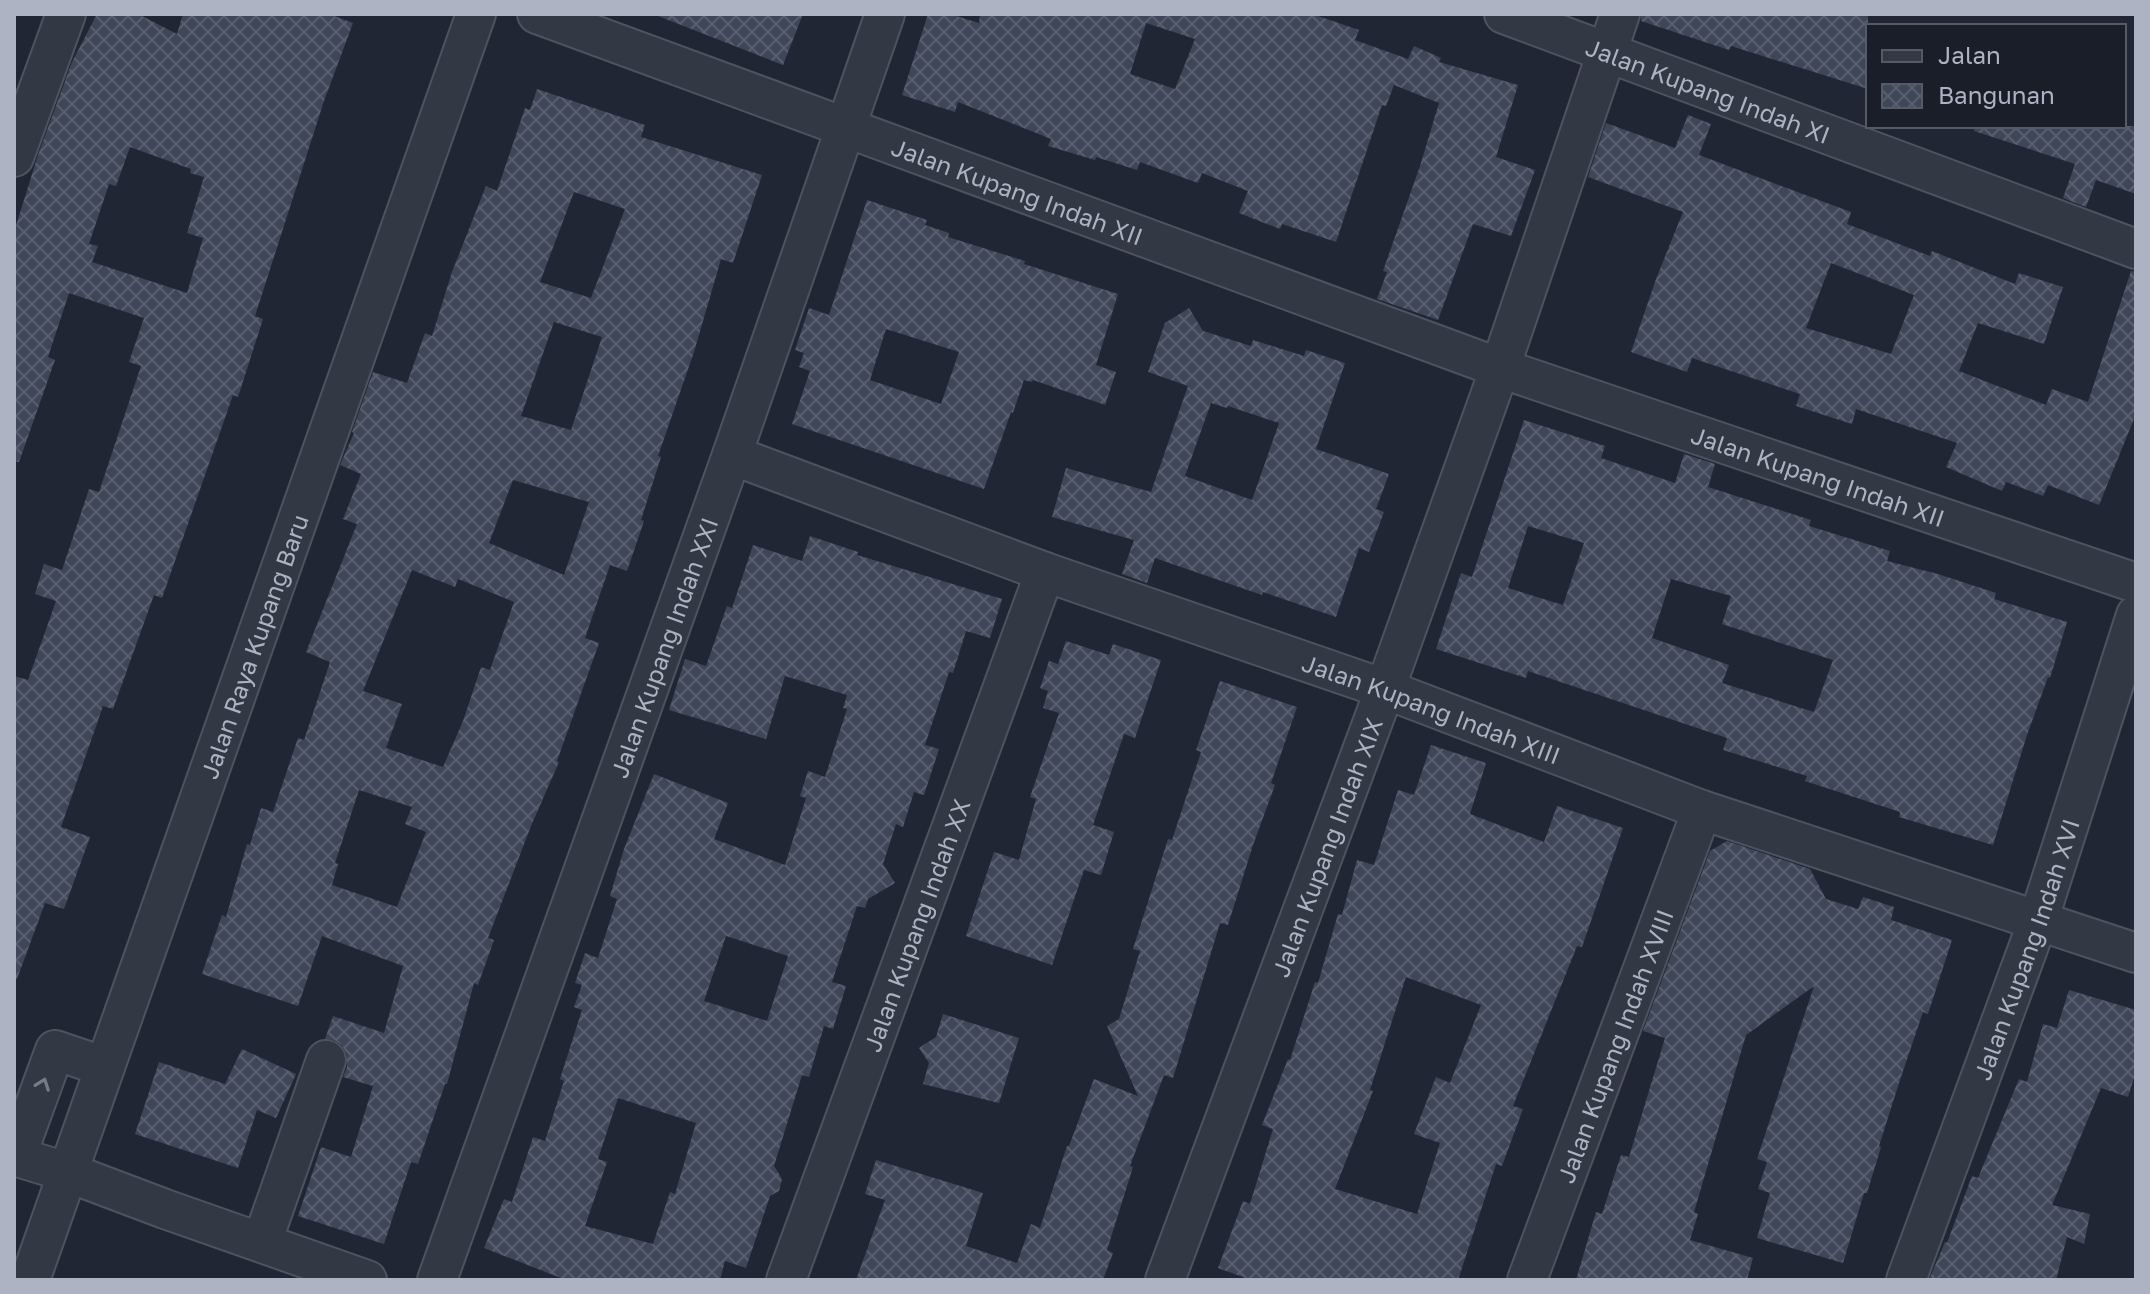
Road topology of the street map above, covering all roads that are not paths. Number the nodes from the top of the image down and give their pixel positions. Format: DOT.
graph roads {
  1 [pos="66,14"];
  2 [pos="476,14"];
  3 [pos="537,14"];
  4 [pos="885,14"];
  5 [pos="1504,14"];
  6 [pos="1620,14"];
  7 [pos="1605,53"];
  8 [pos="26,84"];
  9 [pos="847,128"];
  10 [pos="14,157"];
  11 [pos="2136,249"];
  12 [pos="1500,368"];
  13 [pos="732,455"];
  14 [pos="1045,572"];
  15 [pos="2136,583"];
  16 [pos="2136,615"];
  17 [pos="1385,689"];
  18 [pos="1702,810"];
  19 [pos="2038,921"];
  20 [pos="2136,953"];
  21 [pos="326,1060"];
  22 [pos="105,1067"];
  23 [pos="15,1156"];
  24 [pos="67,1172"];
  25 [pos="262,1242"];
  26 [pos="30,1280"];
  27 [pos="367,1280"];
  28 [pos="437,1280"];
  29 [pos="786,1280"];
  30 [pos="1165,1280"];
  31 [pos="1527,1280"];
  32 [pos="1906,1280"];
  1 -- 8 [label="street"];
  2 -- 22 [label="street, Jalan Raya Kupang Baru"];
  3 -- 9 [label="street, Jalan Kupang Indah XII"];
  4 -- 9 [label="street, Jalan Kupang Indah XXI"];
  5 -- 7 [label="street, Jalan Kupang Indah XI"];
  6 -- 7 [label="street"];
  7 -- 11 [label="street, Jalan Kupang Indah XI"];
  7 -- 12 [label="street"];
  8 -- 10 [label="street"];
  9 -- 12 [label="street, Jalan Kupang Indah XII"];
  9 -- 13 [label="street, Jalan Kupang Indah XXI"];
  12 -- 15 [label="street, Jalan Kupang Indah XII"];
  12 -- 17 [label="street, Jalan Kupang Indah XIX"];
  13 -- 14 [label="street, Jalan Kupang Indah XIII"];
  13 -- 28 [label="street, Jalan Kupang Indah XXI"];
  14 -- 17 [label="street, Jalan Kupang Indah XIII"];
  14 -- 29 [label="street, Jalan Kupang Indah XX"];
  16 -- 19 [label="street, Jalan Kupang Indah XVI"];
  17 -- 18 [label="street, Jalan Kupang Indah XIII"];
  17 -- 30 [label="street, Jalan Kupang Indah XIX"];
  18 -- 19 [label="street, Jalan Kupang Indah XIII"];
  18 -- 31 [label="street, Jalan Kupang Indah XVIII"];
  19 -- 20 [label="street, Jalan Kupang Indah XIII"];
  19 -- 32 [label="street, Jalan Kupang Indah XVI"];
  21 -- 25 [label="street"];
  23 -- 22 [label="street, one-way"];
  22 -- 24 [label="street, Jalan Raya Kupang Baru"];
  23 -- 24 [label="street"];
  24 -- 25 [label="street"];
  24 -- 26 [label="street, Jalan Raya Kupang Baru"];
  25 -- 27 [label="street"];
}
